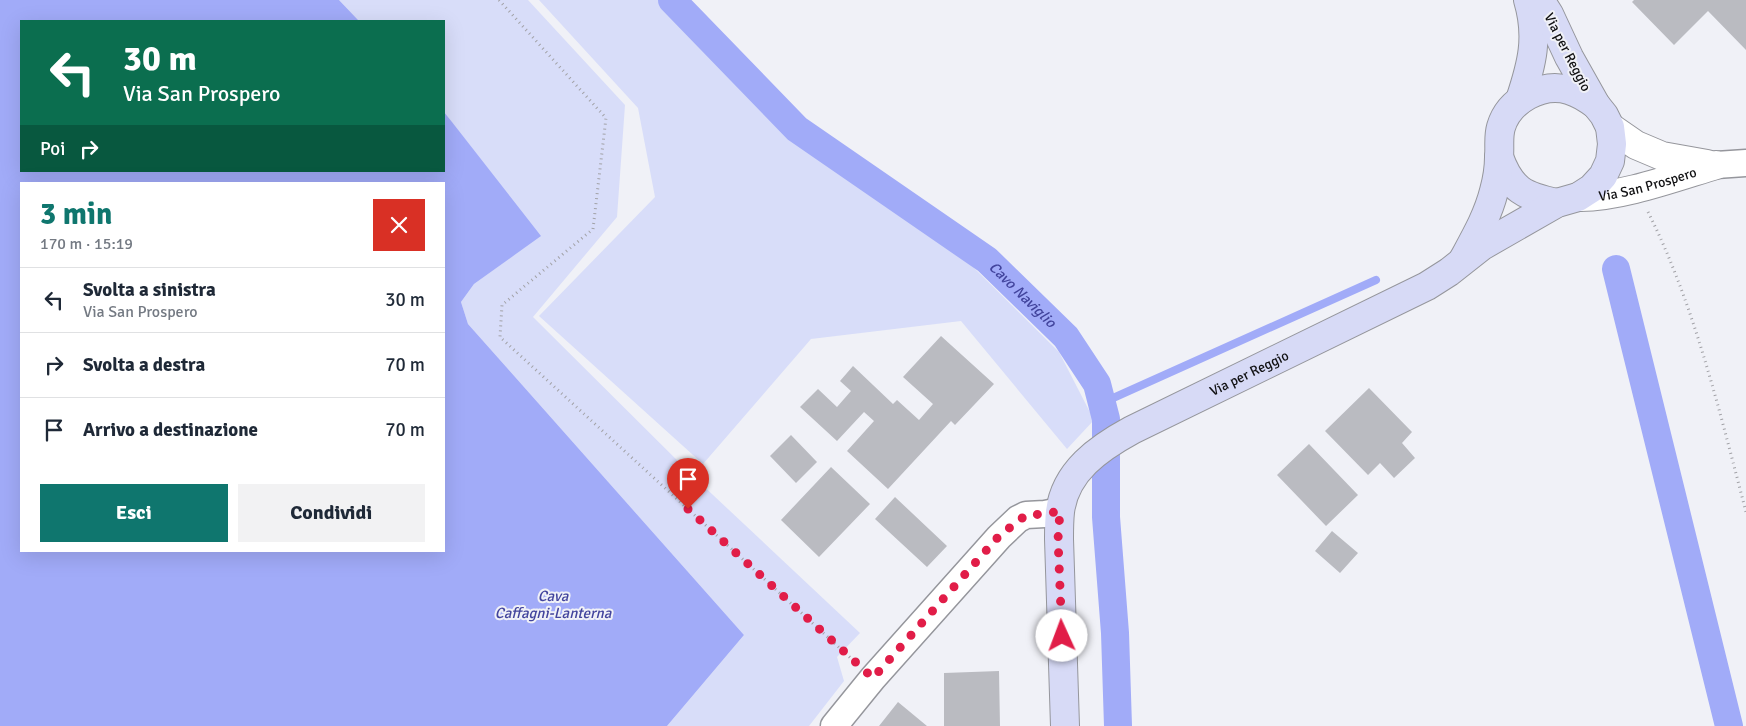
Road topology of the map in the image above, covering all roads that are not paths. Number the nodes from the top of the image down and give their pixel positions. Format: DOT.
graph roads {
  1 [pos="1528,0"];
  2 [pos="1540,0"];
  3 [pos="1520,100"];
  4 [pos="1596,105"];
  5 [pos="1610,128"];
  6 [pos="1499,157"];
  7 [pos="1746,163"];
  8 [pos="1716,165"];
  9 [pos="1567,200"];
  10 [pos="1462,261"];
  11 [pos="1060,511"];
  12 [pos="834,726"];
  13 [pos="1065,726"];
  1 -- 3 [label="main road, Via per Reggio"];
  2 -- 4 [label="main road, Via per Reggio"];
  3 -- 4 [label="main road, Via per Reggio"];
  3 -- 6 [label="main road, Via per Reggio"];
  4 -- 5 [label="main road, Via per Reggio"];
  5 -- 8 [label="street, Via San Prospero"];
  5 -- 9 [label="main road, Via per Reggio"];
  6 -- 9 [label="main road, Via per Reggio"];
  6 -- 10 [label="main road, Via per Reggio"];
  7 -- 8 [label="street, Via San Prospero"];
  8 -- 9 [label="street, Via San Prospero"];
  9 -- 10 [label="main road, Via per Reggio"];
  10 -- 11 [label="main road, Via per Reggio"];
  11 -- 12 [label="street"];
  11 -- 13 [label="main road, Via per Reggio"];
}
